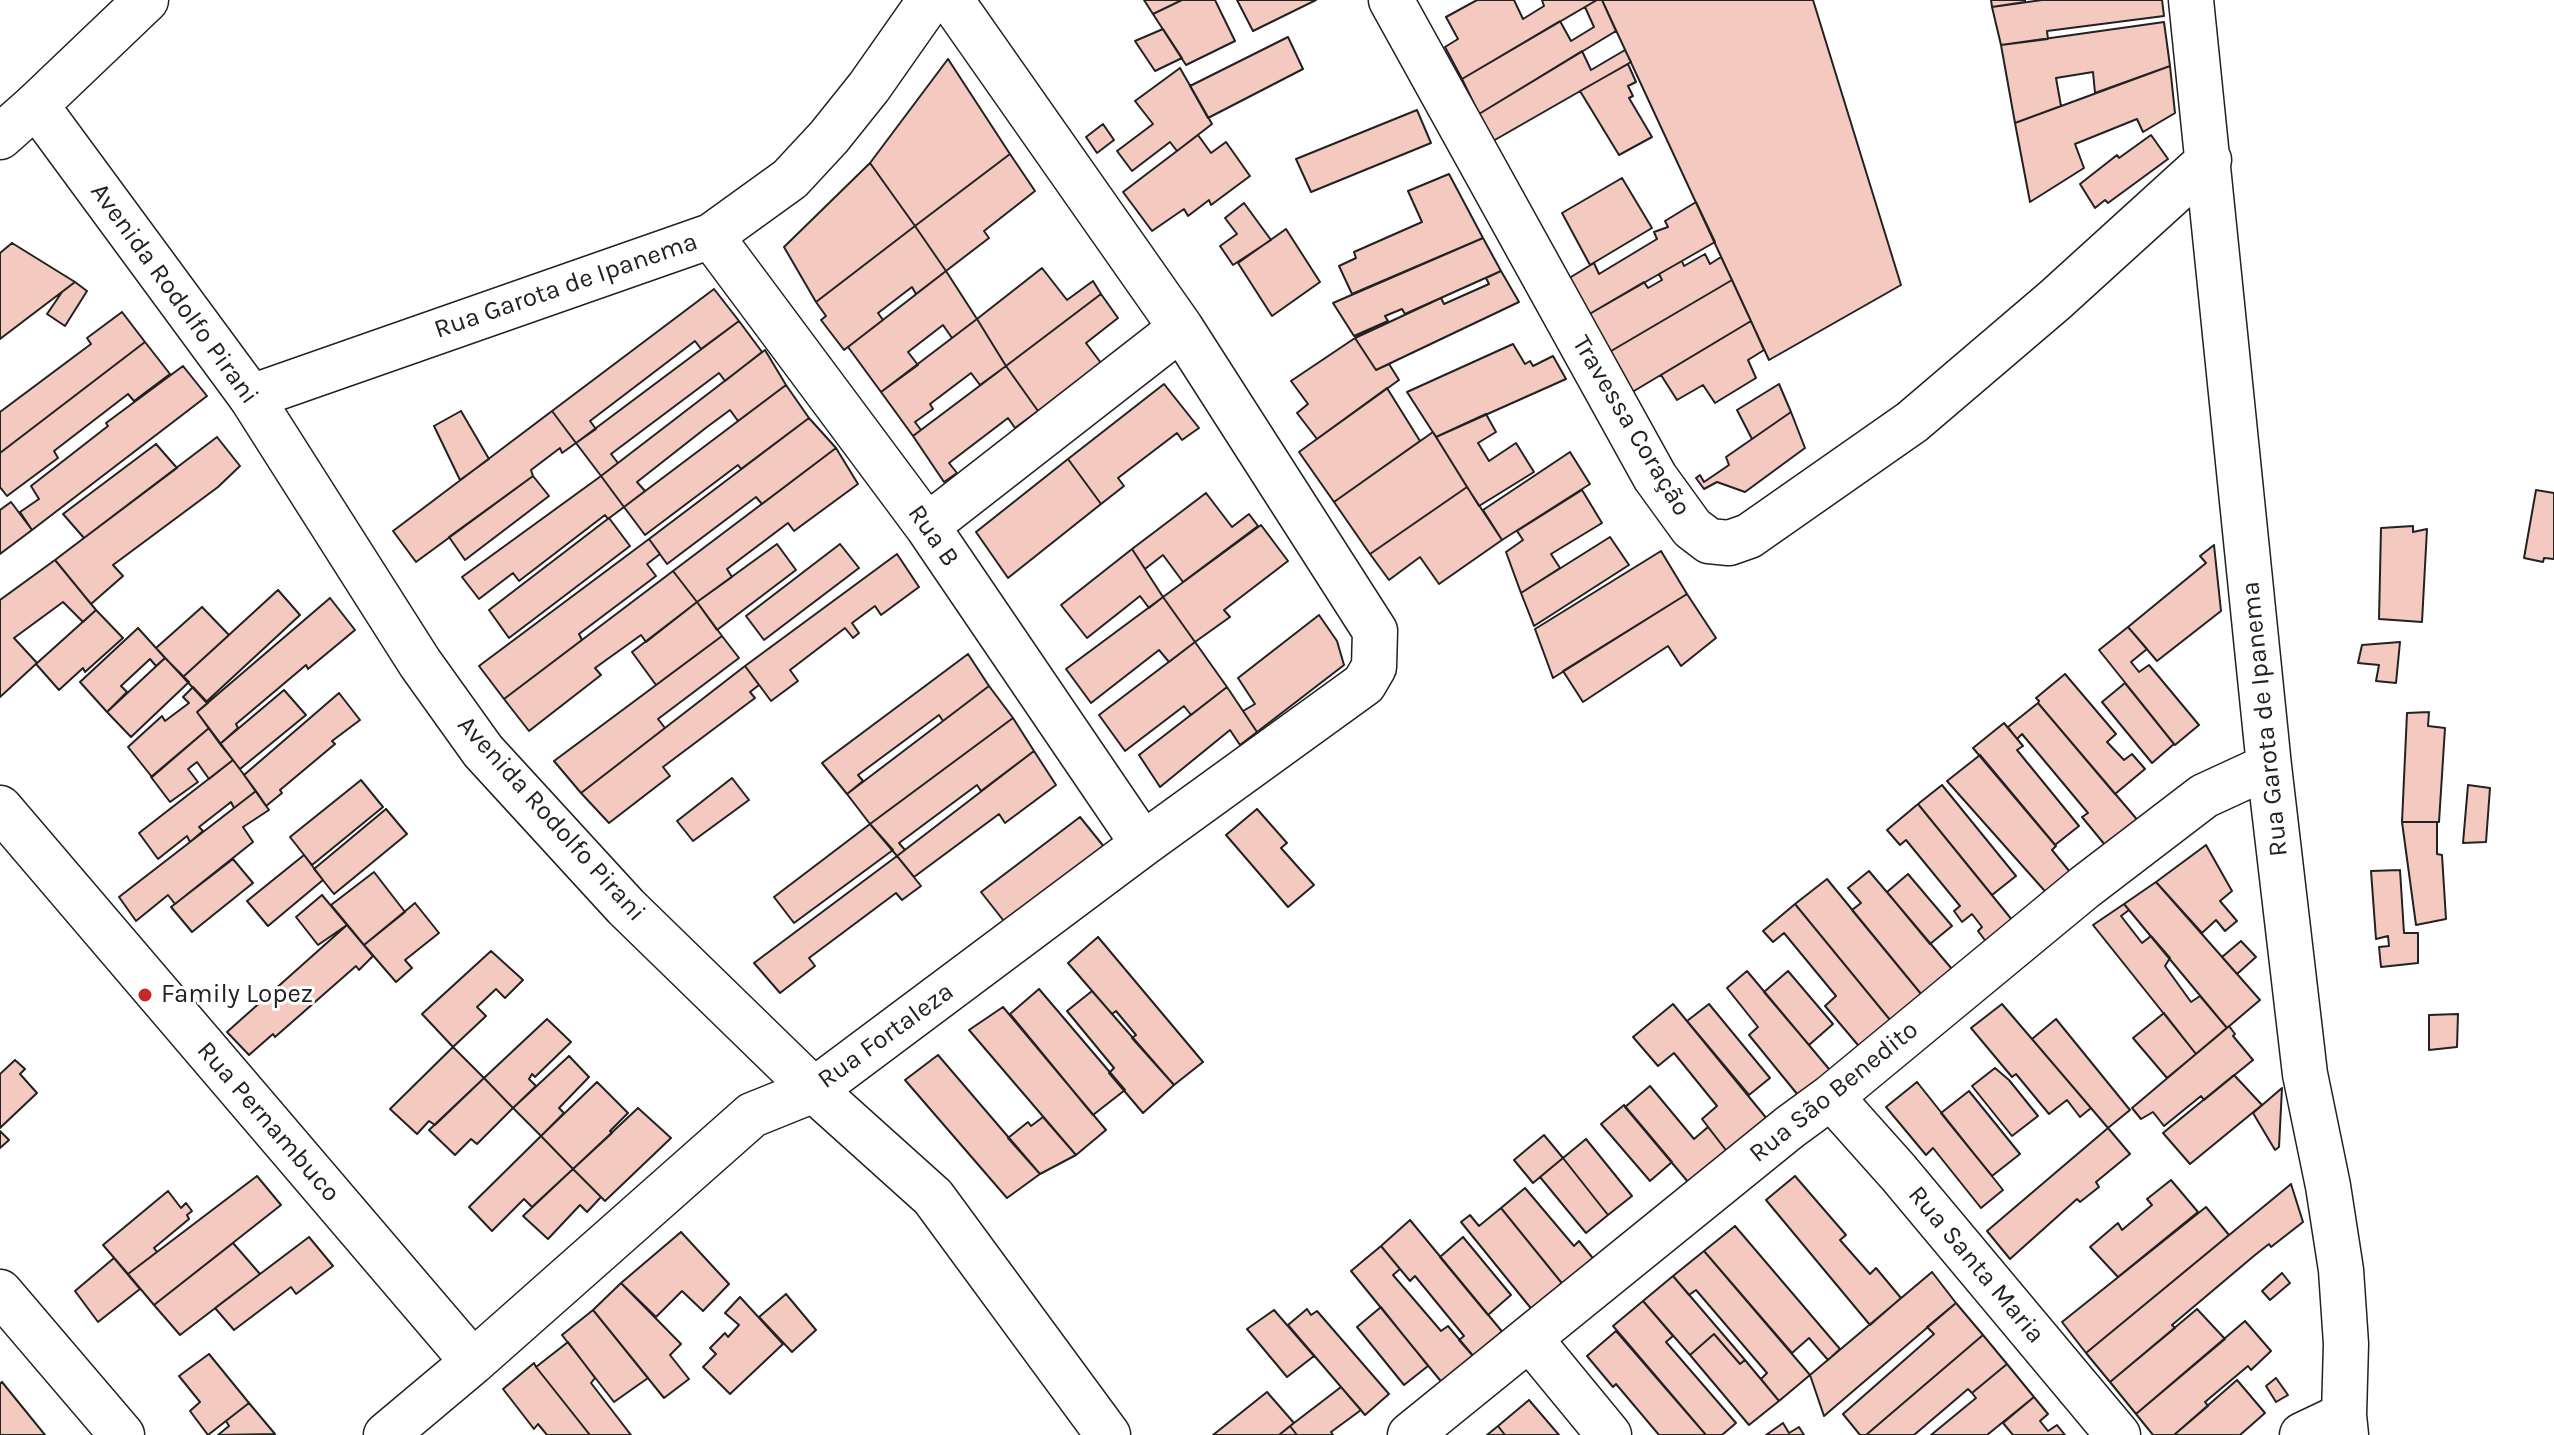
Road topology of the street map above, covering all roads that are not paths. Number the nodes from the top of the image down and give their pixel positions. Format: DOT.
graph roads {
  1 [pos="146,0"];
  2 [pos="930,0"];
  3 [pos="951,0"];
  4 [pos="1391,0"];
  5 [pos="2191,0"];
  6 [pos="36,105"];
  7 [pos="0,137"];
  8 [pos="2209,160"];
  9 [pos="711,236"];
  10 [pos="1181,328"];
  11 [pos="251,397"];
  12 [pos="927,526"];
  13 [pos="2269,766"];
  14 [pos="0,808"];
  15 [pos="1143,844"];
  16 [pos="814,1090"];
  17 [pos="1831,1097"];
  18 [pos="0,1292"];
  19 [pos="1530,1339"];
  20 [pos="473,1362"];
  21 [pos="2345,1425"];
  22 [pos="122,1435"];
  23 [pos="386,1435"];
  24 [pos="1108,1435"];
  25 [pos="1410,1435"];
  26 [pos="1609,1435"];
  27 [pos="2118,1435"];
  28 [pos="2302,1435"];
  1 -- 6 [label="street"];
  2 -- 9 [label="street, Rua Garota de Ipanema"];
  3 -- 10 [label="street"];
  4 -- 8 [label="street, Travessa Coração"];
  5 -- 8 [label="street, Rua Garota de Ipanema"];
  6 -- 7 [label="street"];
  6 -- 11 [label="street, Avenida Rodolfo Pirani"];
  8 -- 13 [label="street, Rua Garota de Ipanema"];
  9 -- 11 [label="street, Rua Garota de Ipanema"];
  9 -- 12 [label="street, Rua B"];
  10 -- 12 [label="street"];
  10 -- 15 [label="street, Rua Fortaleza"];
  11 -- 16 [label="street, Avenida Rodolfo Pirani"];
  12 -- 15 [label="street, Rua B"];
  13 -- 17 [label="street, Rua São Benedito"];
  13 -- 21 [label="street, Rua Garota de Ipanema"];
  14 -- 20 [label="street, Rua Pernambuco"];
  15 -- 16 [label="street, Rua Fortaleza"];
  16 -- 20 [label="street, Rua Fortaleza"];
  16 -- 24 [label="street, Avenida Rodolfo Pirani"];
  17 -- 19 [label="street, Rua São Benedito"];
  17 -- 27 [label="street, Rua Santa Maria"];
  18 -- 22 [label="street"];
  19 -- 25 [label="street, Rua São Benedito"];
  19 -- 26 [label="street"];
  20 -- 23 [label="street, Rua Fortaleza"];
  21 -- 28 [label="street"];
}
